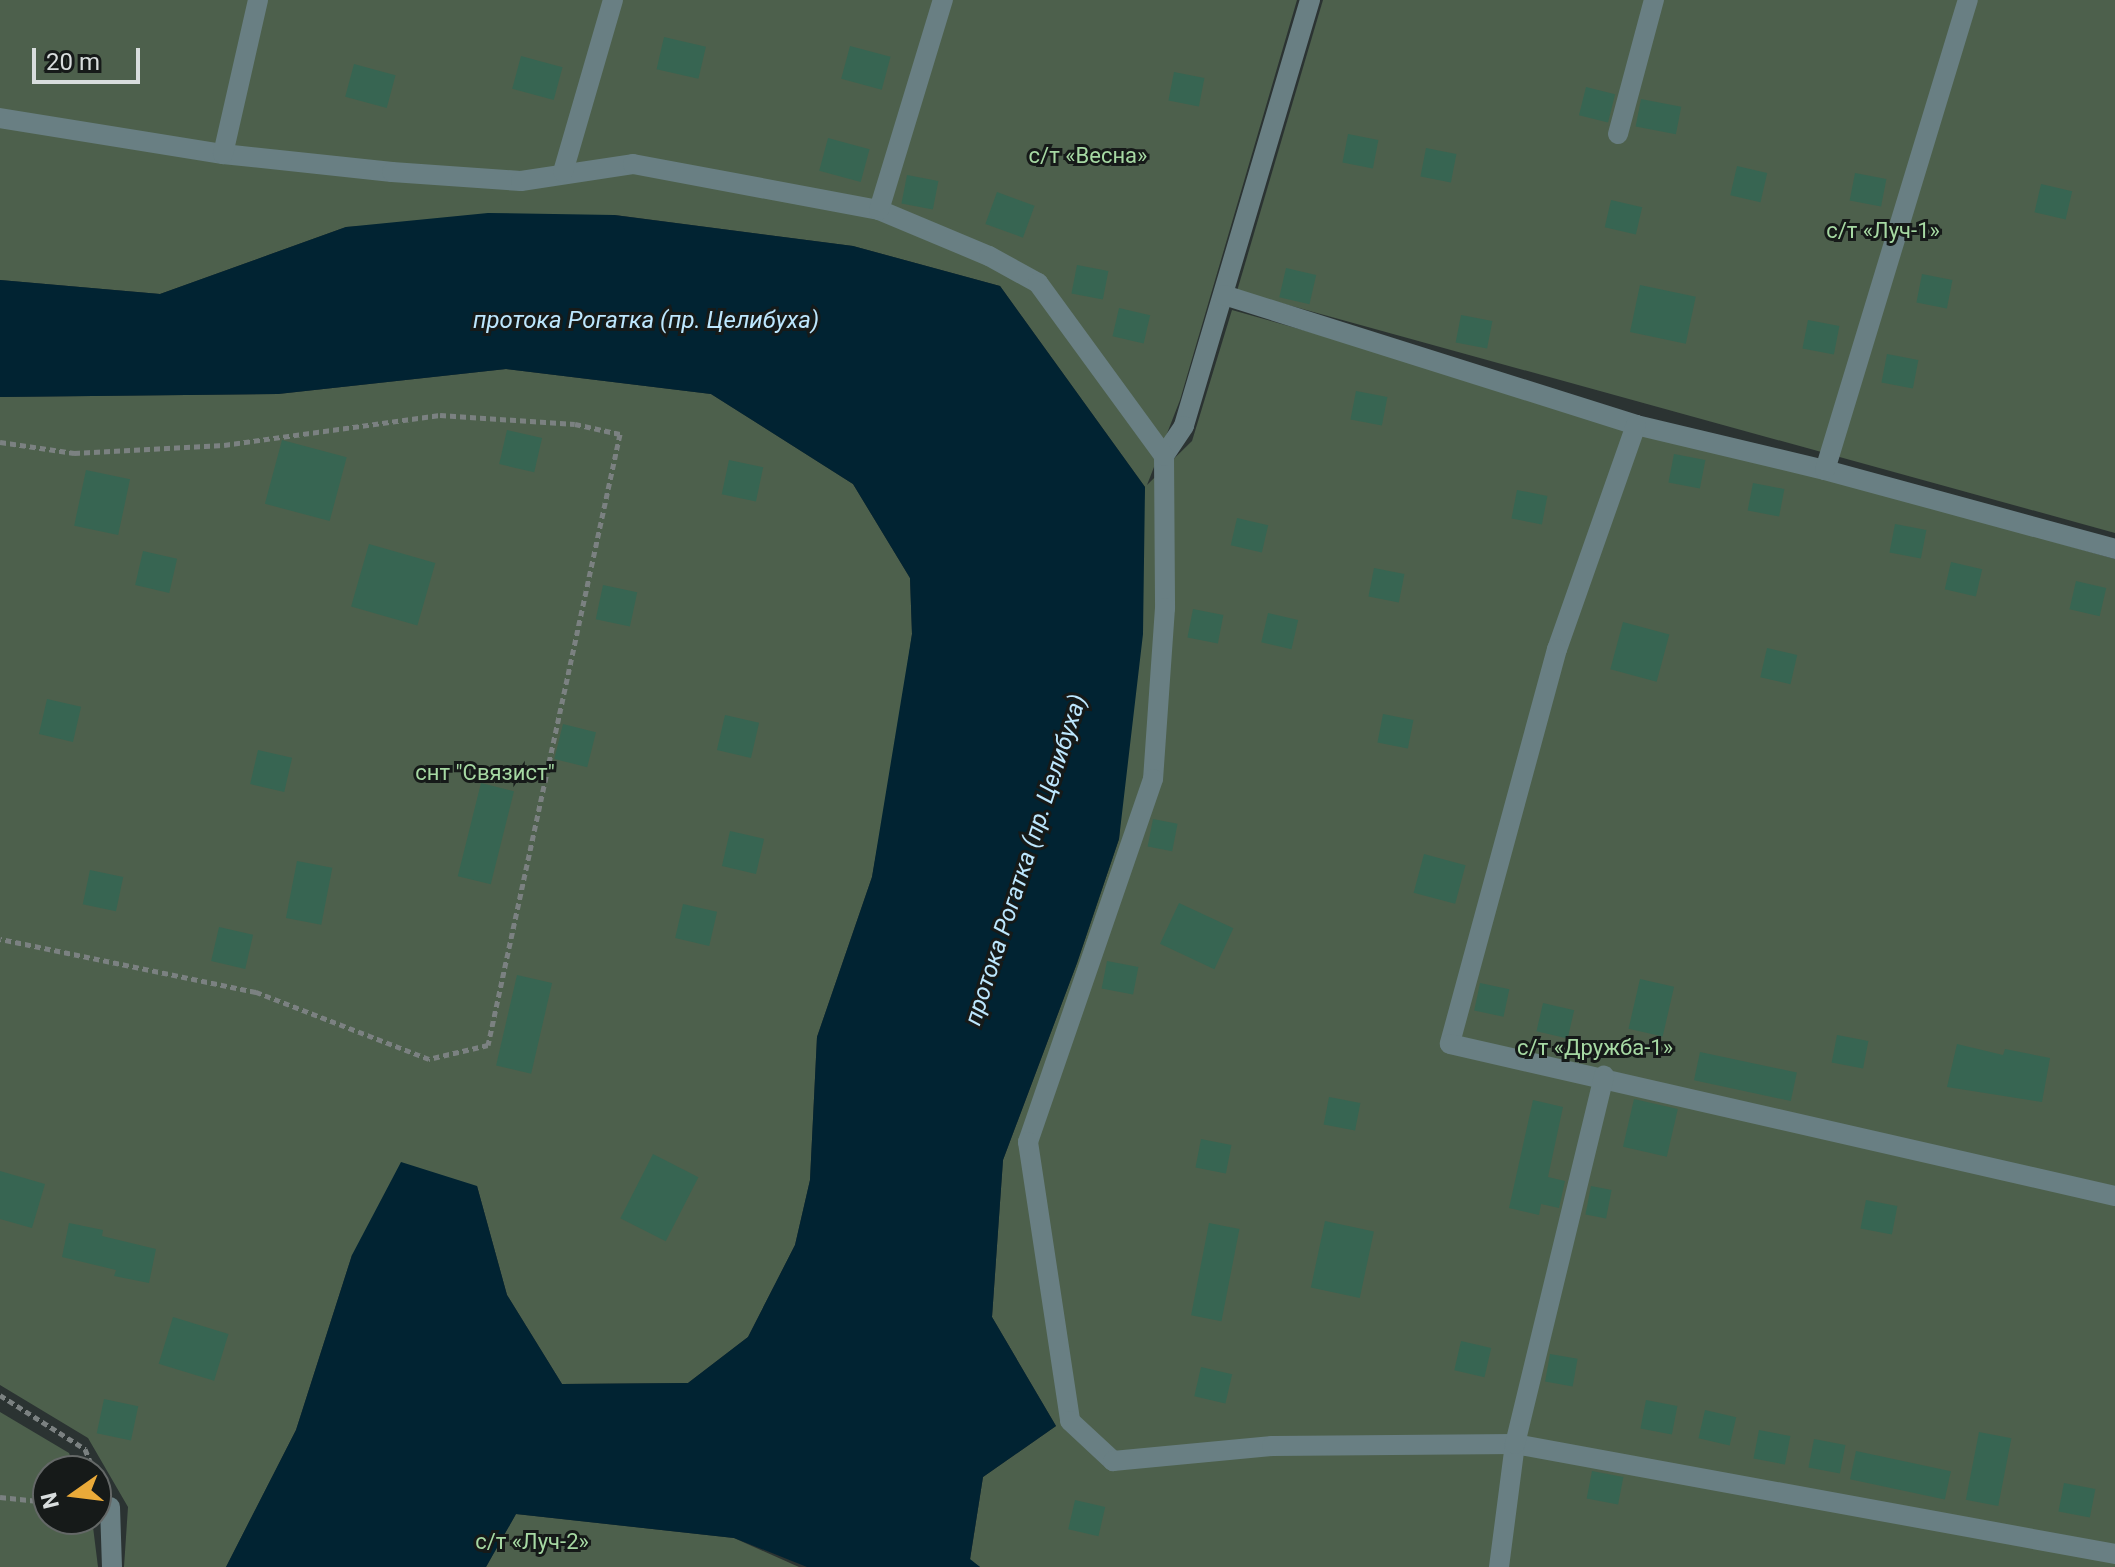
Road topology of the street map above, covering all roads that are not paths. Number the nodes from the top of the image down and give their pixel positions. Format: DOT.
graph roads {
  1 [pos="258,0"];
  2 [pos="613,0"];
  3 [pos="943,0"];
  4 [pos="1310,0"];
  5 [pos="1654,0"];
  6 [pos="1968,0"];
  7 [pos="0,118"];
  8 [pos="1618,134"];
  9 [pos="223,154"];
  10 [pos="563,172"];
  11 [pos="879,210"];
  12 [pos="1224,295"];
  13 [pos="1636,425"];
  14 [pos="1164,456"];
  15 [pos="1825,470"];
  16 [pos="2115,549"];
  17 [pos="1604,1076"];
  18 [pos="2115,1196"];
  19 [pos="1515,1444"];
  20 [pos="111,1535"];
  21 [pos="2115,1554"];
  22 [pos="112,1567"];
  23 [pos="1499,1567"];
  1 -- 9 [label="street"];
  2 -- 10 [label="street"];
  3 -- 11 [label="street"];
  4 -- 12 [label="street"];
  5 -- 8 [label="street"];
  6 -- 15 [label="street"];
  7 -- 9 [label="street"];
  9 -- 10 [label="street"];
  10 -- 11 [label="street"];
  11 -- 14 [label="street"];
  12 -- 13 [label="street"];
  12 -- 14 [label="street"];
  13 -- 15 [label="street"];
  13 -- 17 [label="street"];
  14 -- 19 [label="street"];
  15 -- 16 [label="street"];
  17 -- 18 [label="street"];
  17 -- 19 [label="street"];
  19 -- 21 [label="street"];
  19 -- 23 [label="street"];
  20 -- 22 [label="street"];
}
